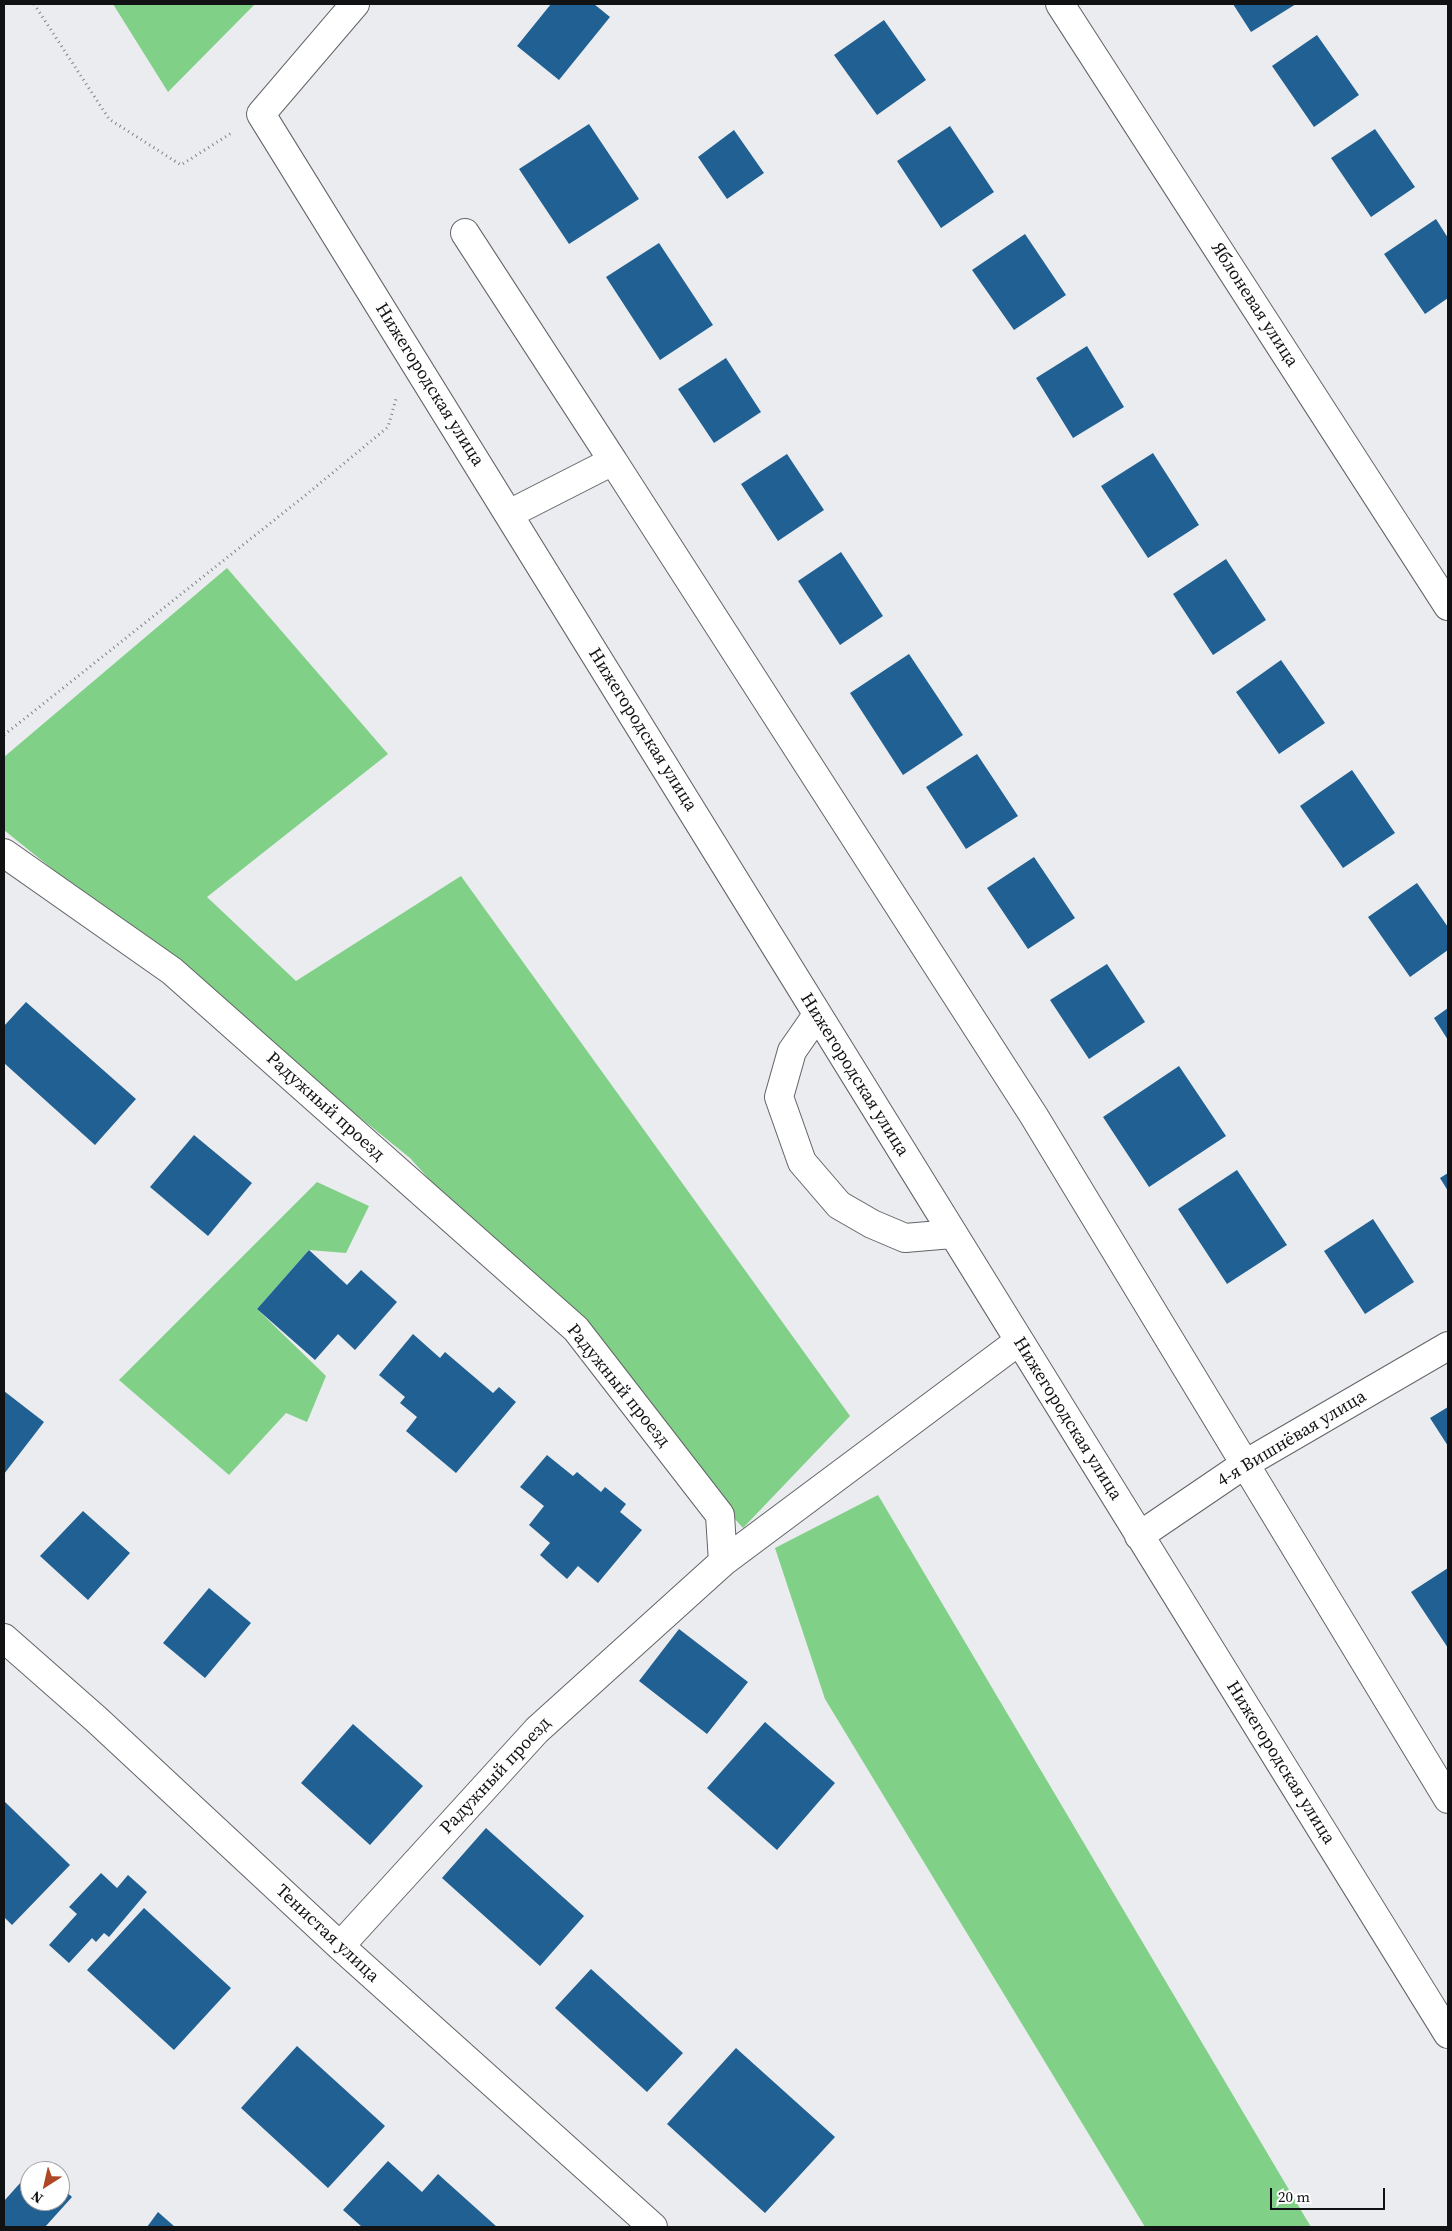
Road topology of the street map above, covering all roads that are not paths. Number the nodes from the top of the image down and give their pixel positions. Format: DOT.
graph roads {
  1 [pos="355,4"];
  2 [pos="1060,4"];
  3 [pos="465,233"];
  4 [pos="613,461"];
  5 [pos="508,514"];
  6 [pos="1448,606"];
  7 [pos="4,853"];
  8 [pos="817,1015"];
  9 [pos="952,1234"];
  10 [pos="1018,1341"];
  11 [pos="1448,1346"];
  12 [pos="1245,1464"];
  13 [pos="1139,1536"];
  14 [pos="723,1562"];
  15 [pos="4,1638"];
  16 [pos="1448,1799"];
  17 [pos="340,1946"];
  18 [pos="1448,2034"];
  19 [pos="653,2227"];
  1 -- 5 [label="street, Нижегородская улица"];
  2 -- 6 [label="street, Яблоневая улица"];
  3 -- 4 [label="street"];
  4 -- 5 [label="street"];
  4 -- 12 [label="street"];
  5 -- 8 [label="street, Нижегородская улица"];
  7 -- 14 [label="street, Радужный проезд"];
  8 -- 9 [label="street, Нижегородская улица"];
  8 -- 9 [label="street"];
  9 -- 10 [label="street, Нижегородская улица"];
  10 -- 13 [label="street, Нижегородская улица"];
  10 -- 14 [label="street"];
  11 -- 12 [label="street, 4-я Вишнёвая улица"];
  12 -- 13 [label="street, 4-я Вишнёвая улица"];
  12 -- 16 [label="street"];
  13 -- 18 [label="street, Нижегородская улица"];
  14 -- 17 [label="street, Радужный проезд"];
  15 -- 17 [label="street, Тенистая улица"];
  17 -- 19 [label="street, Тенистая улица"];
}
